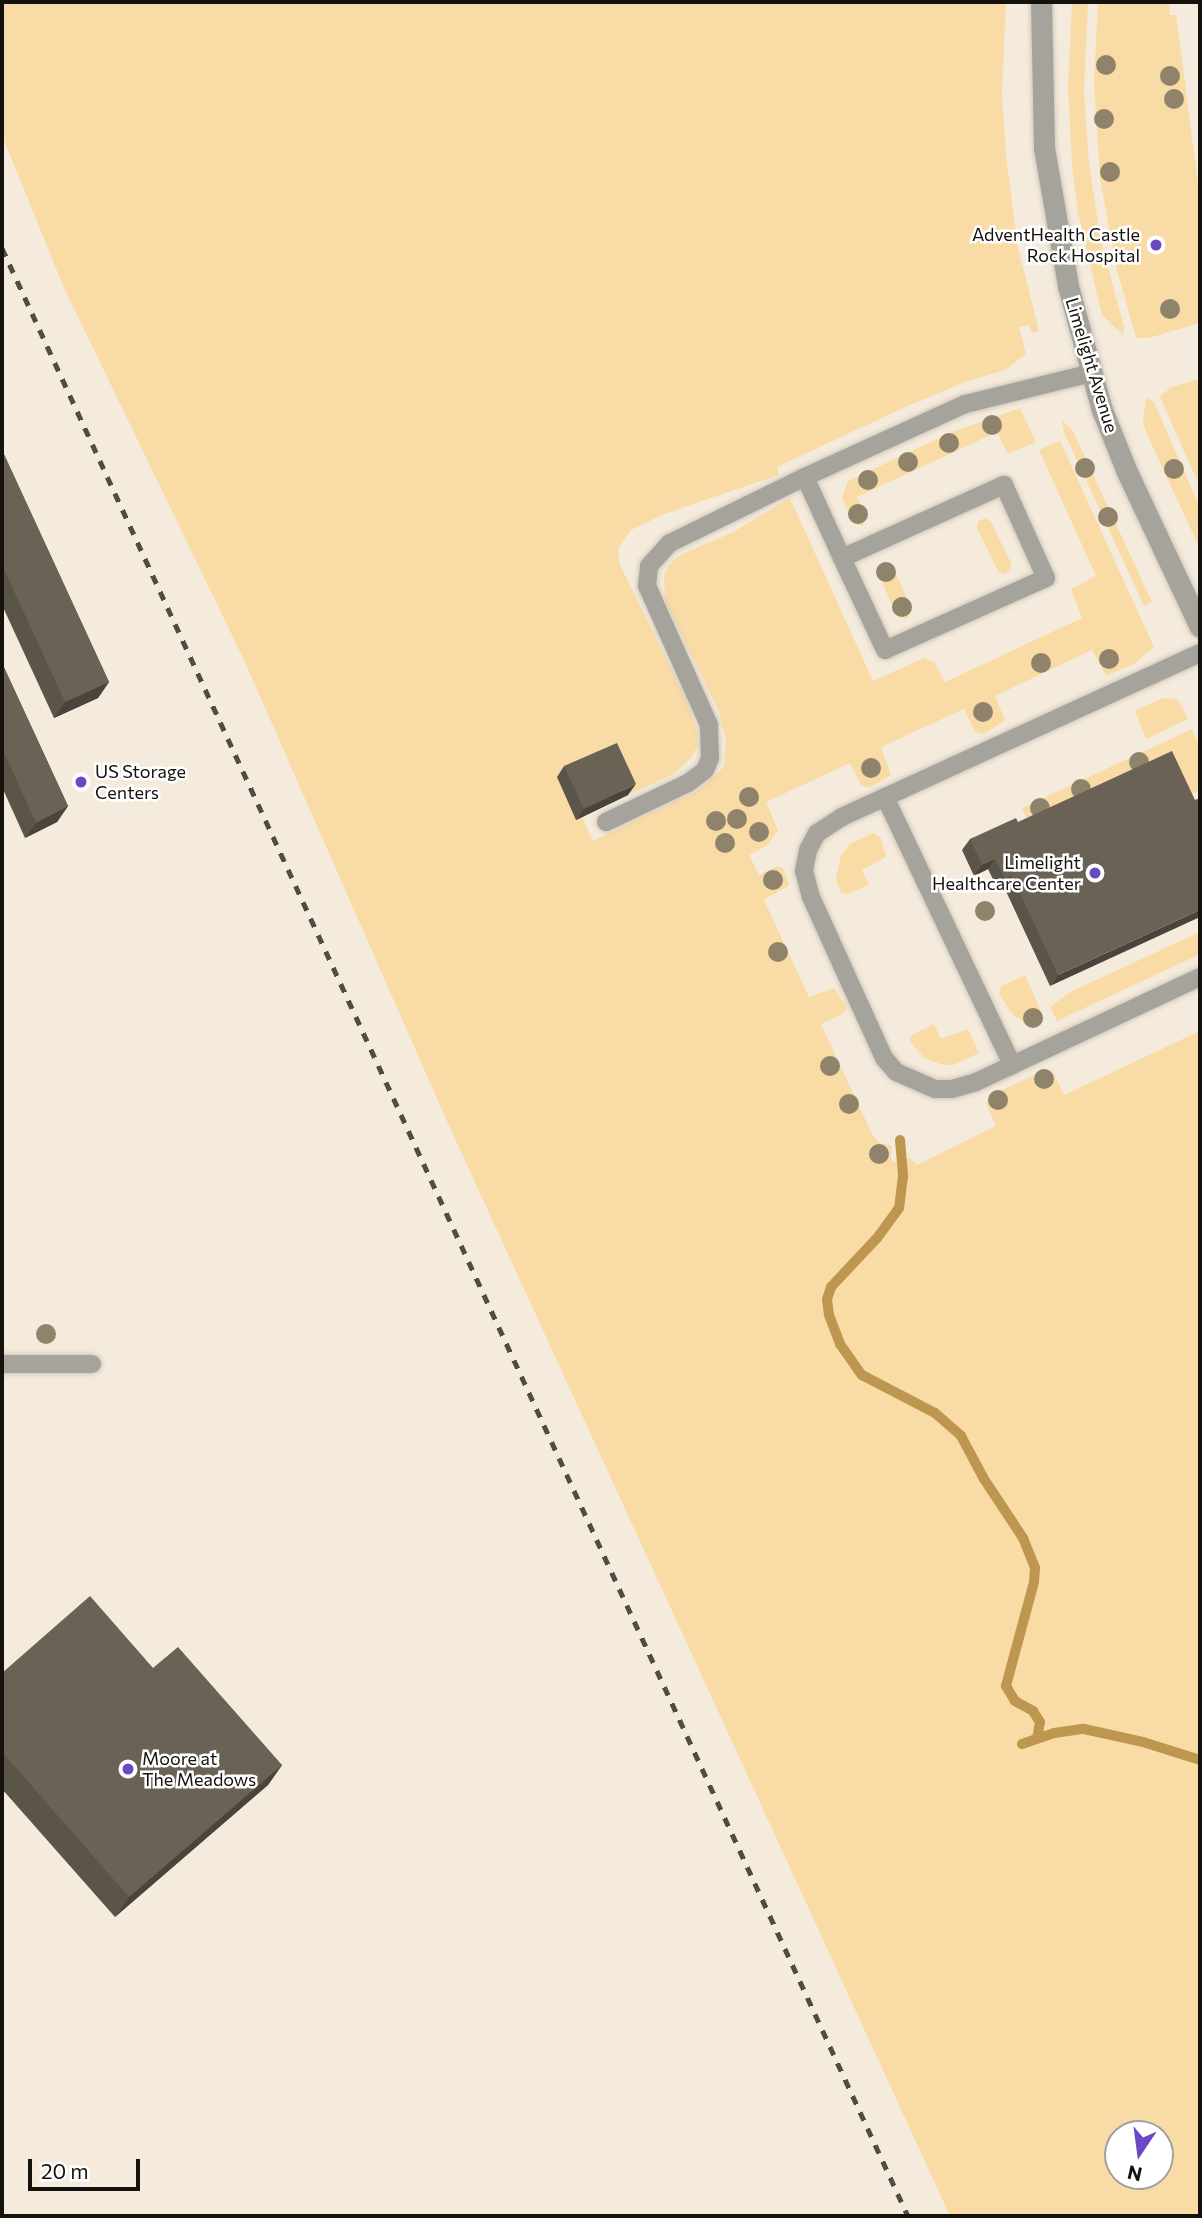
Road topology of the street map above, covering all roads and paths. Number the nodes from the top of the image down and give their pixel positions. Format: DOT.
graph roads {
  1 [pos="1041,2"];
  2 [pos="1092,373"];
  3 [pos="805,477"];
  4 [pos="842,558"];
  5 [pos="1200,627"];
  6 [pos="1200,653"];
  7 [pos="885,797"];
  8 [pos="606,822"];
  9 [pos="1200,977"];
  10 [pos="1012,1065"];
  11 [pos="2,1364"];
  12 [pos="92,1364"];
  1 -- 2 [label="street, Limelight Avenue"];
  2 -- 3 [label="lane"];
  2 -- 5 [label="street, Limelight Avenue"];
  3 -- 4 [label="lane"];
  3 -- 8 [label="lane"];
  4 -- 4 [label="lane"];
  6 -- 7 [label="lane"];
  7 -- 10 [label="lane"];
  7 -- 10 [label="lane"];
  9 -- 10 [label="lane"];
  11 -- 12 [label="lane"];
}
